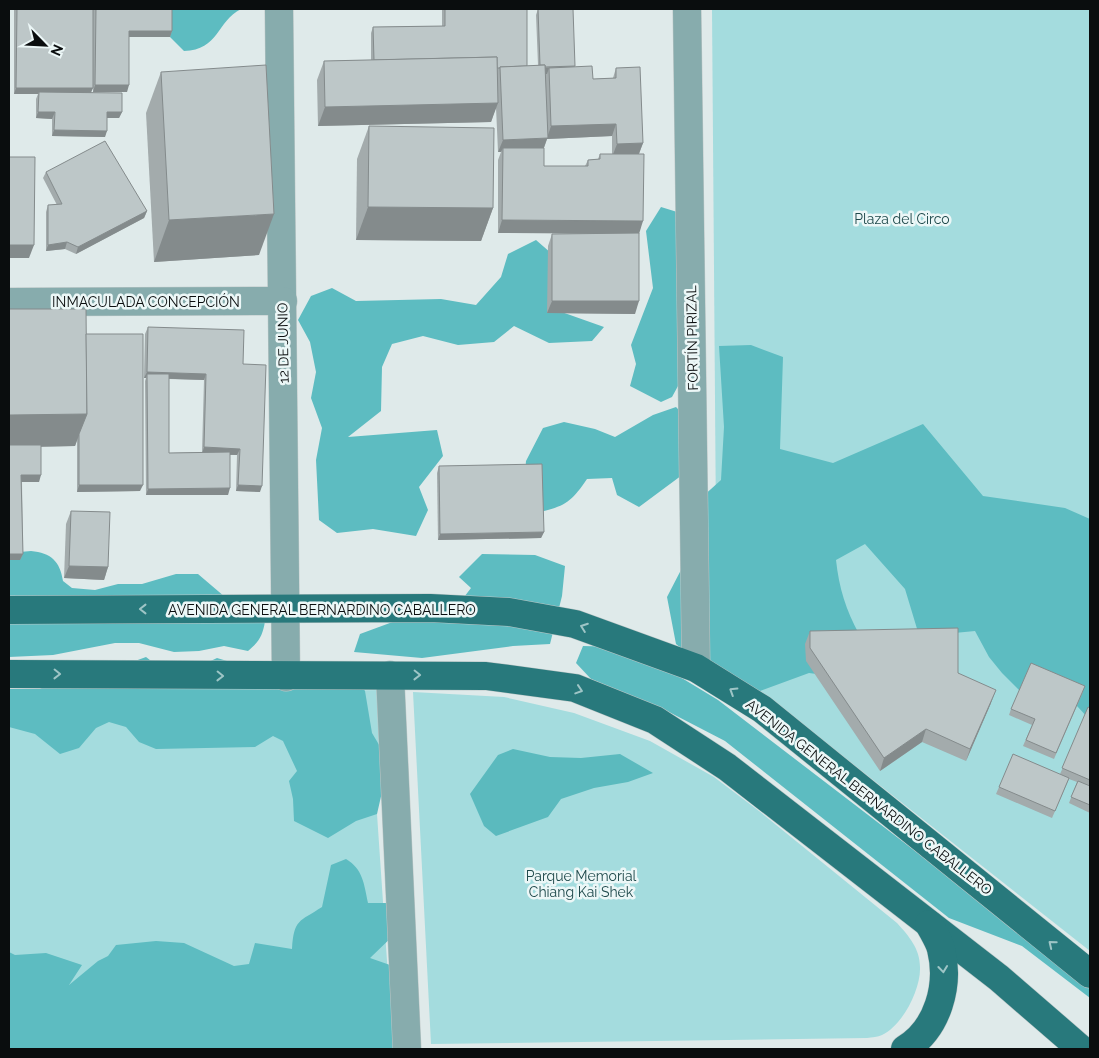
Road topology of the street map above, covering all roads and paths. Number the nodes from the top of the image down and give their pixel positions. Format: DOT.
graph roads {
  1 [pos="279,9"];
  2 [pos="687,9"];
  3 [pos="283,301"];
  4 [pos="9,302"];
  5 [pos="286,609"];
  6 [pos="9,610"];
  7 [pos="696,668"];
  8 [pos="9,674"];
  9 [pos="390,675"];
  10 [pos="286,676"];
  11 [pos="928,923"];
  12 [pos="1090,974"];
  13 [pos="1079,1046"];
  14 [pos="407,1049"];
  15 [pos="905,1049"];
  1 -- 3 [label="street, 12 DE JUNIO"];
  2 -- 7 [label="street, FORTÍN PIRIZAL"];
  3 -- 4 [label="street, INMACULADA CONCEPCIÓN"];
  3 -- 5 [label="street, 12 DE JUNIO"];
  5 -- 6 [label="main road, AVENIDA GENERAL BERNARDINO CABALLERO, one-way"];
  7 -- 5 [label="main road, AVENIDA GENERAL BERNARDINO CABALLERO, one-way"];
  5 -- 10 [label="street, 12 DE JUNIO"];
  12 -- 7 [label="main road, AVENIDA GENERAL BERNARDINO CABALLERO, one-way"];
  8 -- 10 [label="main road, one-way"];
  9 -- 10 [label="main road"];
  9 -- 11 [label="main road, one-way"];
  9 -- 14 [label="street"];
  11 -- 13 [label="main road"];
  11 -- 15 [label="main road, one-way"];
}
